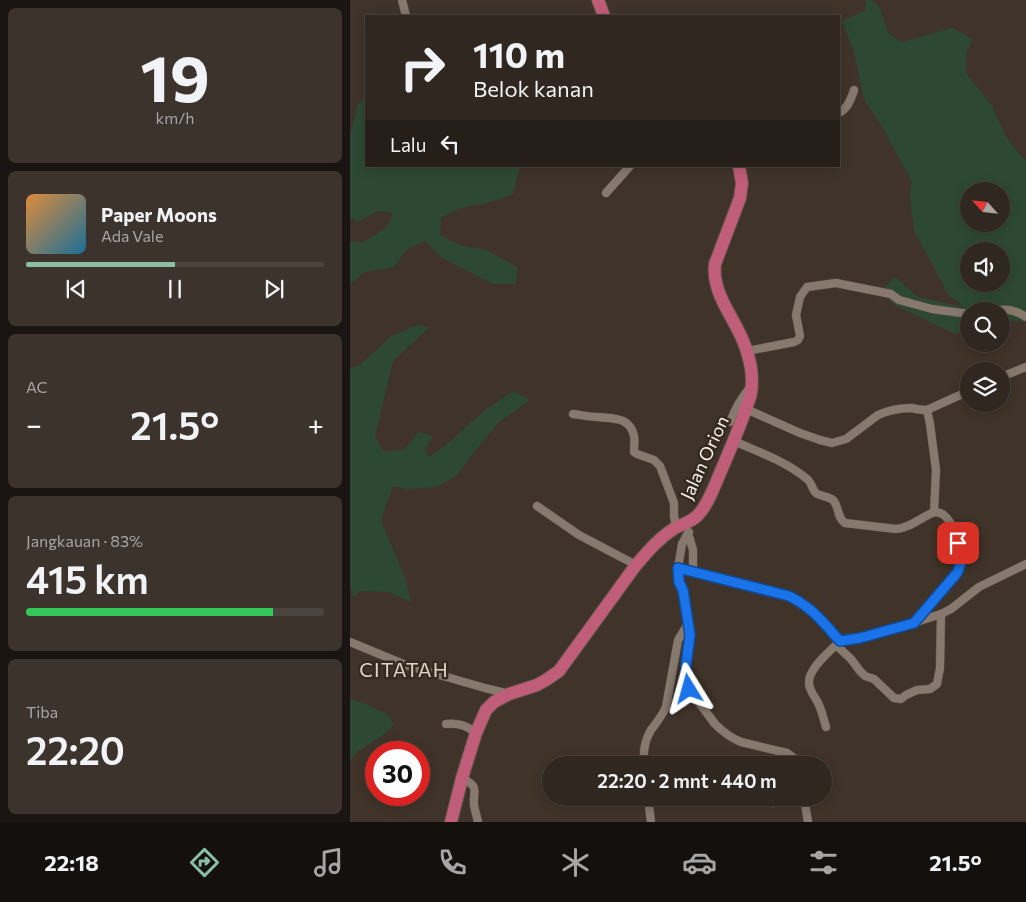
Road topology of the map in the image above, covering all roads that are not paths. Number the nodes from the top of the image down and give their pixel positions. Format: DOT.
graph roads {
  1 [pos="402,0"];
  2 [pos="598,0"];
  3 [pos="406,15"];
  4 [pos="603,15"];
  5 [pos="854,90"];
  6 [pos="840,112"];
  7 [pos="629,167"];
  8 [pos="739,167"];
  9 [pos="606,193"];
  10 [pos="1010,309"];
  11 [pos="960,314"];
  12 [pos="1026,316"];
  13 [pos="747,351"];
  14 [pos="1026,366"];
  15 [pos="1010,374"];
  16 [pos="752,384"];
  17 [pos="960,394"];
  18 [pos="746,409"];
  19 [pos="927,410"];
  20 [pos="574,414"];
  21 [pos="730,422"];
  22 [pos="734,441"];
  23 [pos="536,506"];
  24 [pos="934,512"];
  25 [pos="694,519"];
  26 [pos="676,527"];
  27 [pos="688,533"];
  28 [pos="636,564"];
  29 [pos="1026,564"];
  30 [pos="678,568"];
  31 [pos="693,571"];
  32 [pos="941,614"];
  33 [pos="914,623"];
  34 [pos="688,624"];
  35 [pos="350,642"];
  36 [pos="838,643"];
  37 [pos="509,694"];
  38 [pos="446,724"];
  39 [pos="826,727"];
  40 [pos="476,733"];
  41 [pos="644,756"];
  42 [pos="791,756"];
  43 [pos="462,778"];
  44 [pos="649,806"];
  45 [pos="805,806"];
  46 [pos="451,822"];
  47 [pos="478,822"];
  48 [pos="650,822"];
  49 [pos="808,822"];
  1 -- 3 [label="street"];
  2 -- 4 [label="highway"];
  5 -- 6 [label="street"];
  7 -- 9 [label="street"];
  8 -- 13 [label="highway, Jalan Orion"];
  10 -- 12 [label="street"];
  11 -- 13 [label="street"];
  13 -- 16 [label="highway, Jalan Orion"];
  14 -- 15 [label="street"];
  16 -- 18 [label="highway, Jalan Orion"];
  16 -- 21 [label="street"];
  17 -- 19 [label="street"];
  18 -- 19 [label="street"];
  18 -- 22 [label="highway, Jalan Orion"];
  19 -- 24 [label="street"];
  20 -- 26 [label="street"];
  22 -- 24 [label="street"];
  22 -- 25 [label="highway, Jalan Orion"];
  23 -- 28 [label="street"];
  24 -- 33 [label="street"];
  25 -- 26 [label="highway, Jalan Orion"];
  25 -- 27 [label="street"];
  26 -- 28 [label="highway, Jalan Orion"];
  27 -- 30 [label="street"];
  27 -- 31 [label="street"];
  28 -- 37 [label="highway, Jalan Orion"];
  29 -- 32 [label="street"];
  30 -- 31 [label="street"];
  30 -- 34 [label="street"];
  31 -- 36 [label="street"];
  32 -- 33 [label="street"];
  32 -- 36 [label="street"];
  33 -- 36 [label="street"];
  34 -- 41 [label="street"];
  34 -- 42 [label="street"];
  35 -- 37 [label="street"];
  36 -- 39 [label="street"];
  37 -- 40 [label="highway, Jalan Orion"];
  38 -- 40 [label="street"];
  40 -- 43 [label="highway, Jalan Orion"];
  43 -- 46 [label="highway, Jalan Orion"];
  43 -- 47 [label="street"];
  44 -- 48 [label="street"];
  45 -- 49 [label="street"];
}
